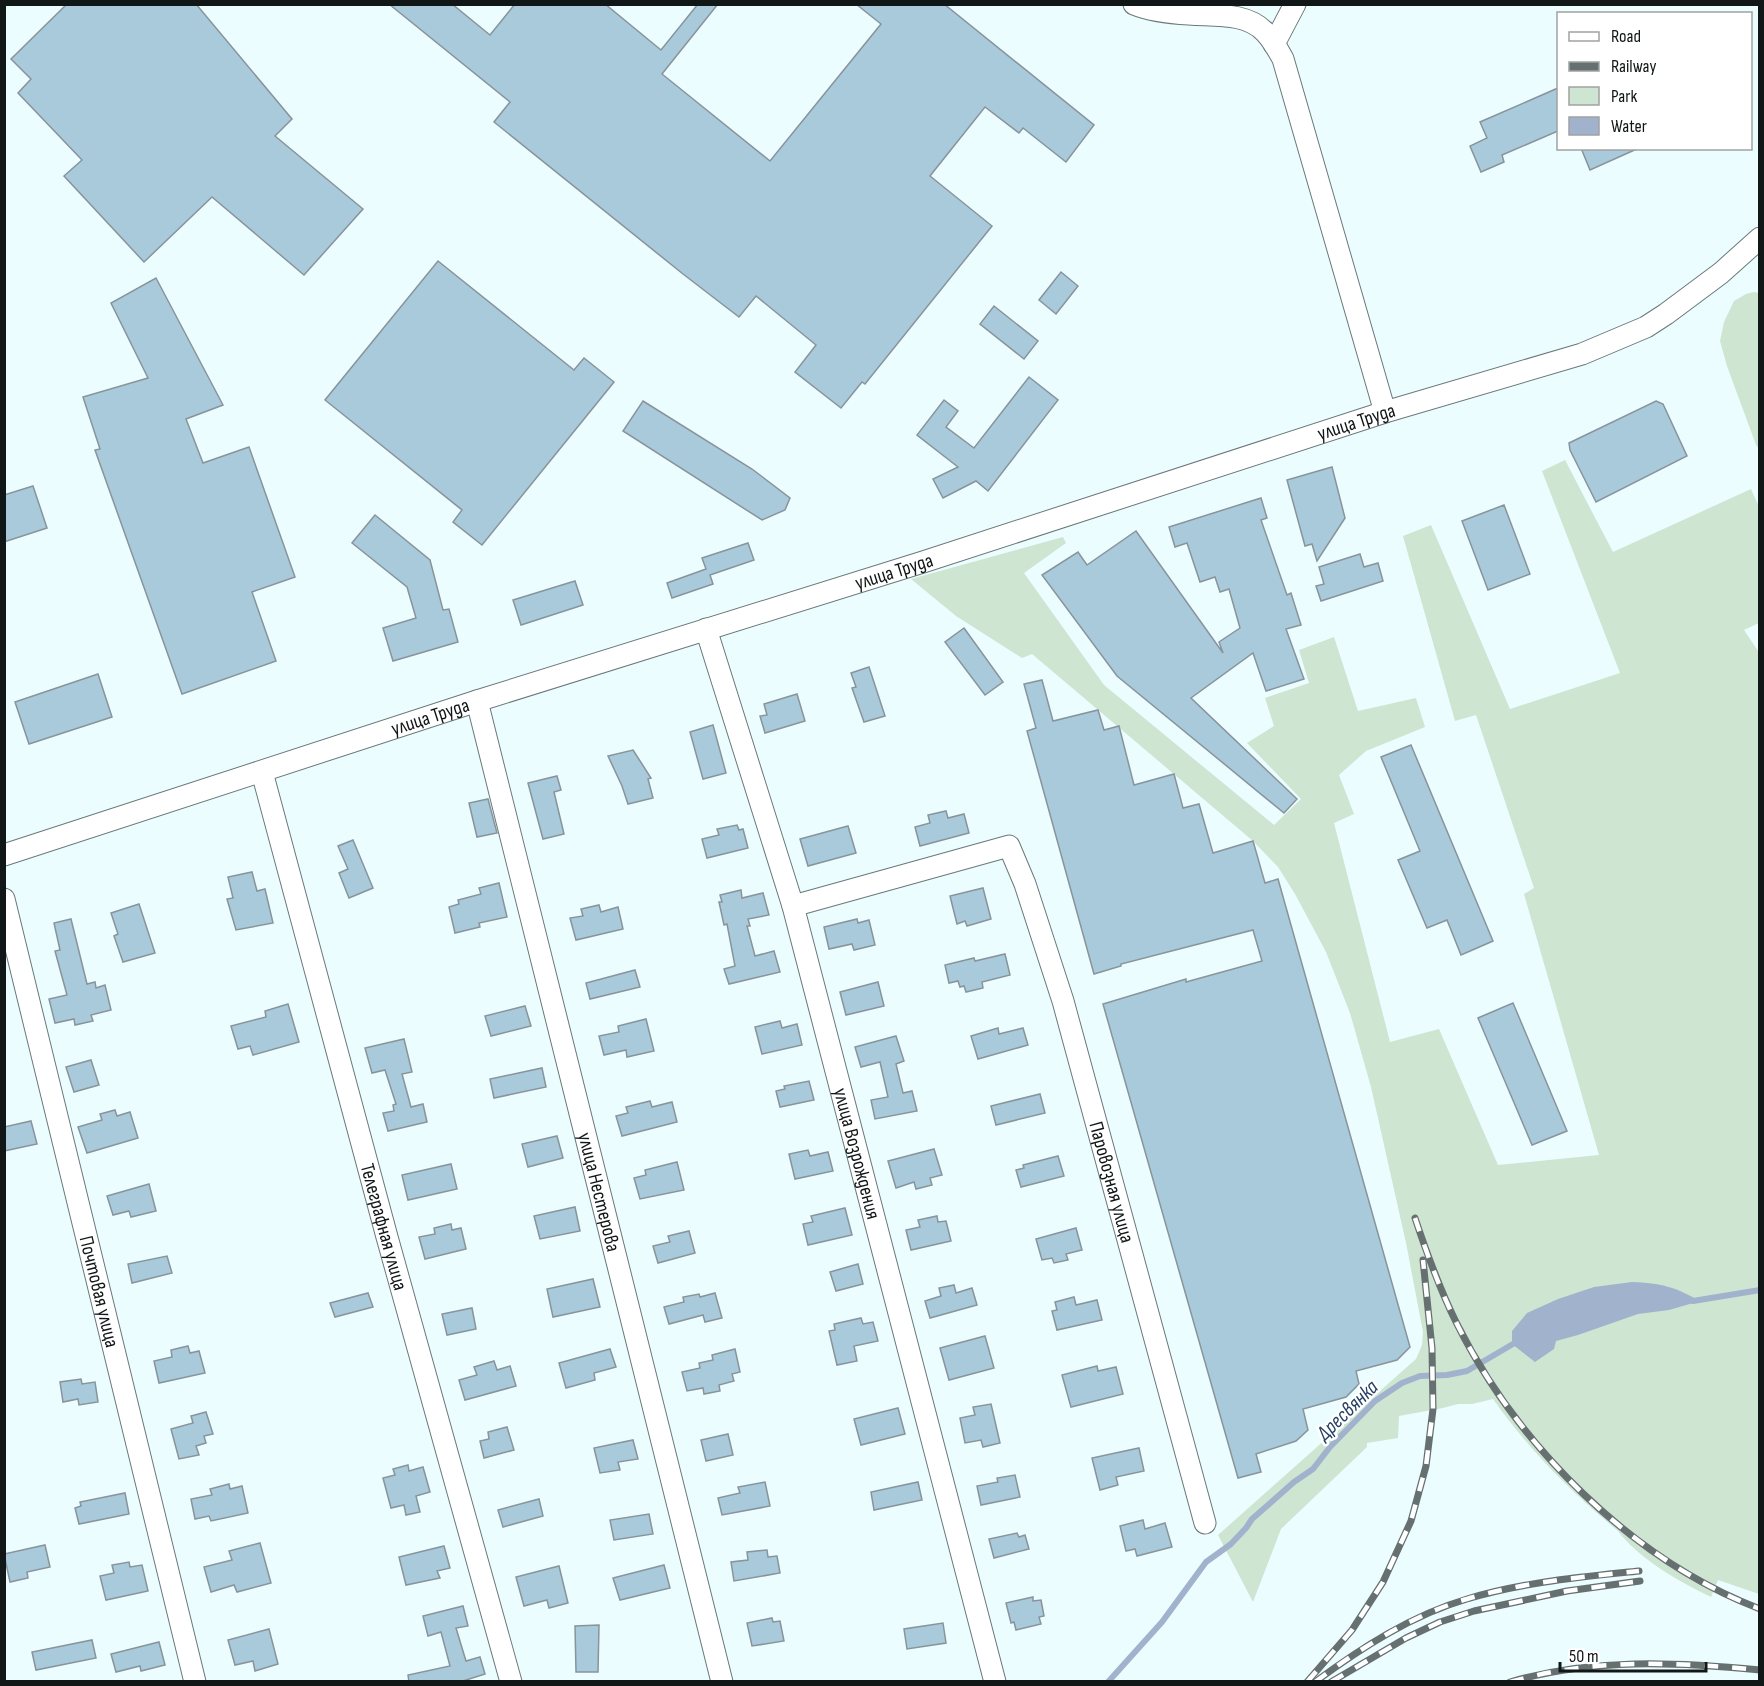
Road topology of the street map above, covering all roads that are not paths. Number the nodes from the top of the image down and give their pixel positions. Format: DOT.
graph roads {
  1 [pos="1134,4"];
  2 [pos="1295,4"];
  3 [pos="1274,44"];
  4 [pos="1760,238"];
  5 [pos="1385,412"];
  6 [pos="706,629"];
  7 [pos="477,701"];
  8 [pos="262,772"];
  9 [pos="4,855"];
  10 [pos="4,899"];
  11 [pos="793,906"];
  12 [pos="1205,1523"];
  13 [pos="195,1682"];
  14 [pos="511,1682"];
  15 [pos="722,1682"];
  16 [pos="995,1682"];
  1 -- 3 [label="street"];
  2 -- 3 [label="street"];
  3 -- 5 [label="street"];
  4 -- 5 [label="street, улица Труда"];
  5 -- 6 [label="street, улица Труда"];
  6 -- 7 [label="street, улица Труда"];
  6 -- 11 [label="street, улица Возрождения"];
  7 -- 8 [label="street, улица Труда"];
  7 -- 15 [label="street, улица Нестерова"];
  8 -- 9 [label="street, улица Труда"];
  8 -- 14 [label="street, Телеграфная улица"];
  10 -- 13 [label="street, Почтовая улица"];
  11 -- 12 [label="street, Паровозная улица"];
  11 -- 16 [label="street, улица Возрождения"];
}
